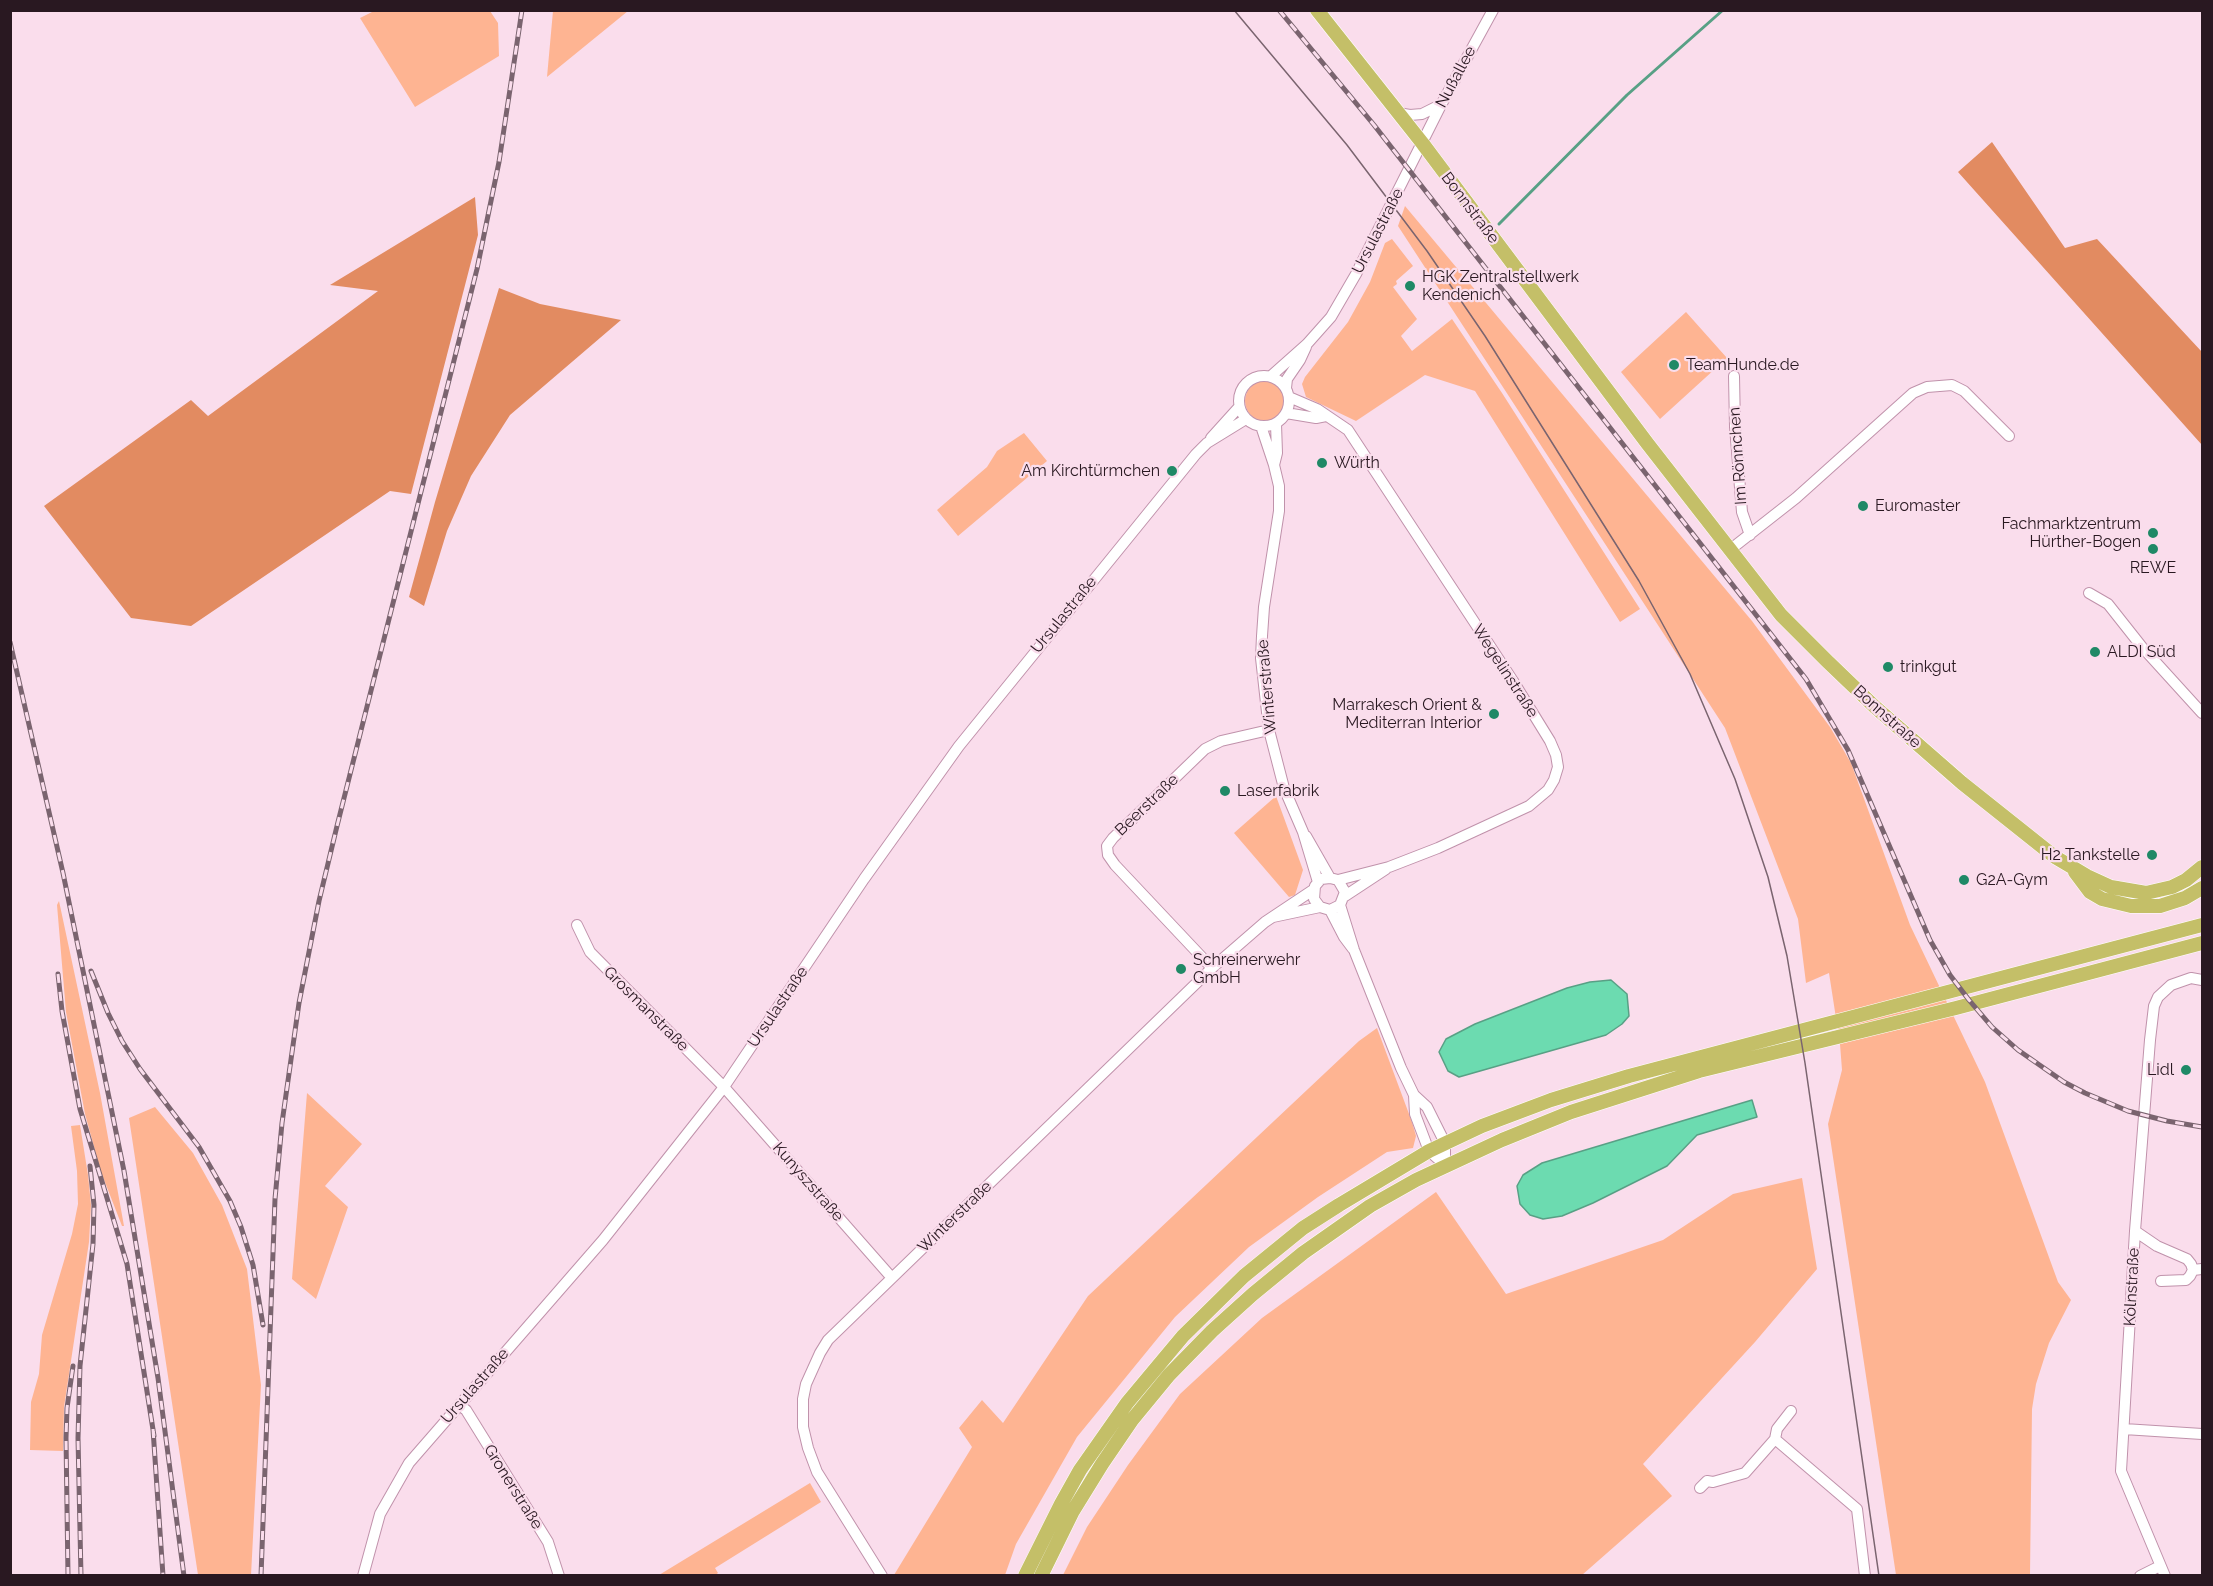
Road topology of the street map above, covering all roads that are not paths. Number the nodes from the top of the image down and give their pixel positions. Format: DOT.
graph roads {
  1 [pos="1317,10"];
  2 [pos="1492,10"];
  3 [pos="1441,105"];
  4 [pos="1398,112"];
  5 [pos="1423,144"];
  6 [pos="1307,344"];
  7 [pos="1271,376"];
  8 [pos="1734,376"];
  9 [pos="1287,392"];
  10 [pos="1239,407"];
  11 [pos="1286,413"];
  12 [pos="1326,416"];
  13 [pos="1246,419"];
  14 [pos="1276,424"];
  15 [pos="1261,426"];
  16 [pos="2009,436"];
  17 [pos="1207,443"];
  18 [pos="1274,465"];
  19 [pos="1750,535"];
  20 [pos="1731,549"];
  21 [pos="2089,593"];
  22 [pos="2202,712"];
  23 [pos="1269,730"];
  24 [pos="1304,832"];
  25 [pos="2068,865"];
  26 [pos="1389,867"];
  27 [pos="2202,867"];
  28 [pos="1334,879"];
  29 [pos="1315,886"];
  30 [pos="2202,888"];
  31 [pos="1334,905"];
  32 [pos="1273,918"];
  33 [pos="577,925"];
  34 [pos="2202,925"];
  35 [pos="2202,943"];
  36 [pos="1212,968"];
  37 [pos="2202,980"];
  38 [pos="724,1087"];
  39 [pos="1414,1095"];
  40 [pos="1445,1143"];
  41 [pos="1429,1150"];
  42 [pos="1445,1165"];
  43 [pos="2135,1231"];
  44 [pos="2198,1269"];
  45 [pos="892,1278"];
  46 [pos="2161,1281"];
  47 [pos="459,1404"];
  48 [pos="1791,1411"];
  49 [pos="2124,1429"];
  50 [pos="2202,1434"];
  51 [pos="1775,1440"];
  52 [pos="1700,1488"];
  53 [pos="2162,1571"];
  54 [pos="363,1575"];
  55 [pos="559,1575"];
  56 [pos="882,1575"];
  57 [pos="1025,1575"];
  58 [pos="1041,1575"];
  59 [pos="1865,1575"];
  60 [pos="2140,1575"];
  1 -- 4 [label="main road, Bonnstraße"];
  2 -- 3 [label="street, Nußallee"];
  3 -- 4 [label="street"];
  3 -- 5 [label="street, Nußallee"];
  4 -- 5 [label="main road, Bonnstraße"];
  5 -- 6 [label="street, Ursulastraße"];
  5 -- 20 [label="main road, Bonnstraße"];
  6 -- 7 [label="street, Ursulastraße"];
  6 -- 9 [label="street, Ursulastraße"];
  7 -- 9 [label="street"];
  7 -- 10 [label="street, Ursulastraße"];
  8 -- 19 [label="street, Im Rönnchen"];
  9 -- 11 [label="street, Ursulastraße"];
  9 -- 12 [label="street, Wegelinstraße"];
  10 -- 13 [label="street"];
  10 -- 17 [label="street, Ursulastraße"];
  11 -- 12 [label="street"];
  11 -- 14 [label="street"];
  12 -- 26 [label="street, Wegelinstraße"];
  13 -- 15 [label="street"];
  13 -- 17 [label="street, Ursulastraße"];
  14 -- 15 [label="street"];
  14 -- 18 [label="street, Winterstraße"];
  15 -- 18 [label="street, Winterstraße"];
  16 -- 19 [label="street"];
  17 -- 38 [label="street, Ursulastraße"];
  18 -- 23 [label="street, Winterstraße"];
  19 -- 20 [label="street"];
  20 -- 25 [label="main road, Bonnstraße"];
  21 -- 22 [label="street"];
  23 -- 24 [label="street, Winterstraße"];
  23 -- 36 [label="street, Beerstraße"];
  24 -- 28 [label="street, Winterstraße"];
  24 -- 29 [label="street, Winterstraße"];
  25 -- 27 [label="main road"];
  25 -- 30 [label="main road"];
  26 -- 28 [label="street, Wegelinstraße"];
  26 -- 31 [label="street, Wegelinstraße"];
  28 -- 29 [label="street, Wegelinstraße"];
  28 -- 31 [label="street, Winterstraße"];
  29 -- 31 [label="street"];
  29 -- 32 [label="street, Winterstraße"];
  31 -- 32 [label="street, Winterstraße"];
  31 -- 39 [label="street"];
  32 -- 36 [label="street, Winterstraße"];
  33 -- 38 [label="street, Grosmanstraße"];
  34 -- 40 [label="main road"];
  35 -- 42 [label="main road"];
  36 -- 45 [label="street, Winterstraße"];
  37 -- 43 [label="street, Kölnstraße"];
  38 -- 45 [label="street, Kunyszstraße"];
  38 -- 47 [label="street, Ursulastraße"];
  39 -- 40 [label="street"];
  39 -- 41 [label="street"];
  40 -- 41 [label="main road"];
  40 -- 42 [label="street"];
  41 -- 42 [label="street"];
  41 -- 57 [label="main road"];
  42 -- 58 [label="main road"];
  43 -- 44 [label="street"];
  43 -- 49 [label="street, Kölnstraße"];
  44 -- 46 [label="street"];
  45 -- 56 [label="street, Winterstraße"];
  47 -- 54 [label="street, Ursulastraße"];
  47 -- 55 [label="street, Gronerstraße"];
  48 -- 51 [label="street"];
  49 -- 50 [label="street"];
  49 -- 53 [label="street, Kölnstraße"];
  51 -- 52 [label="street"];
  51 -- 59 [label="street"];
  53 -- 60 [label="street, Kölnstraße"];
}
